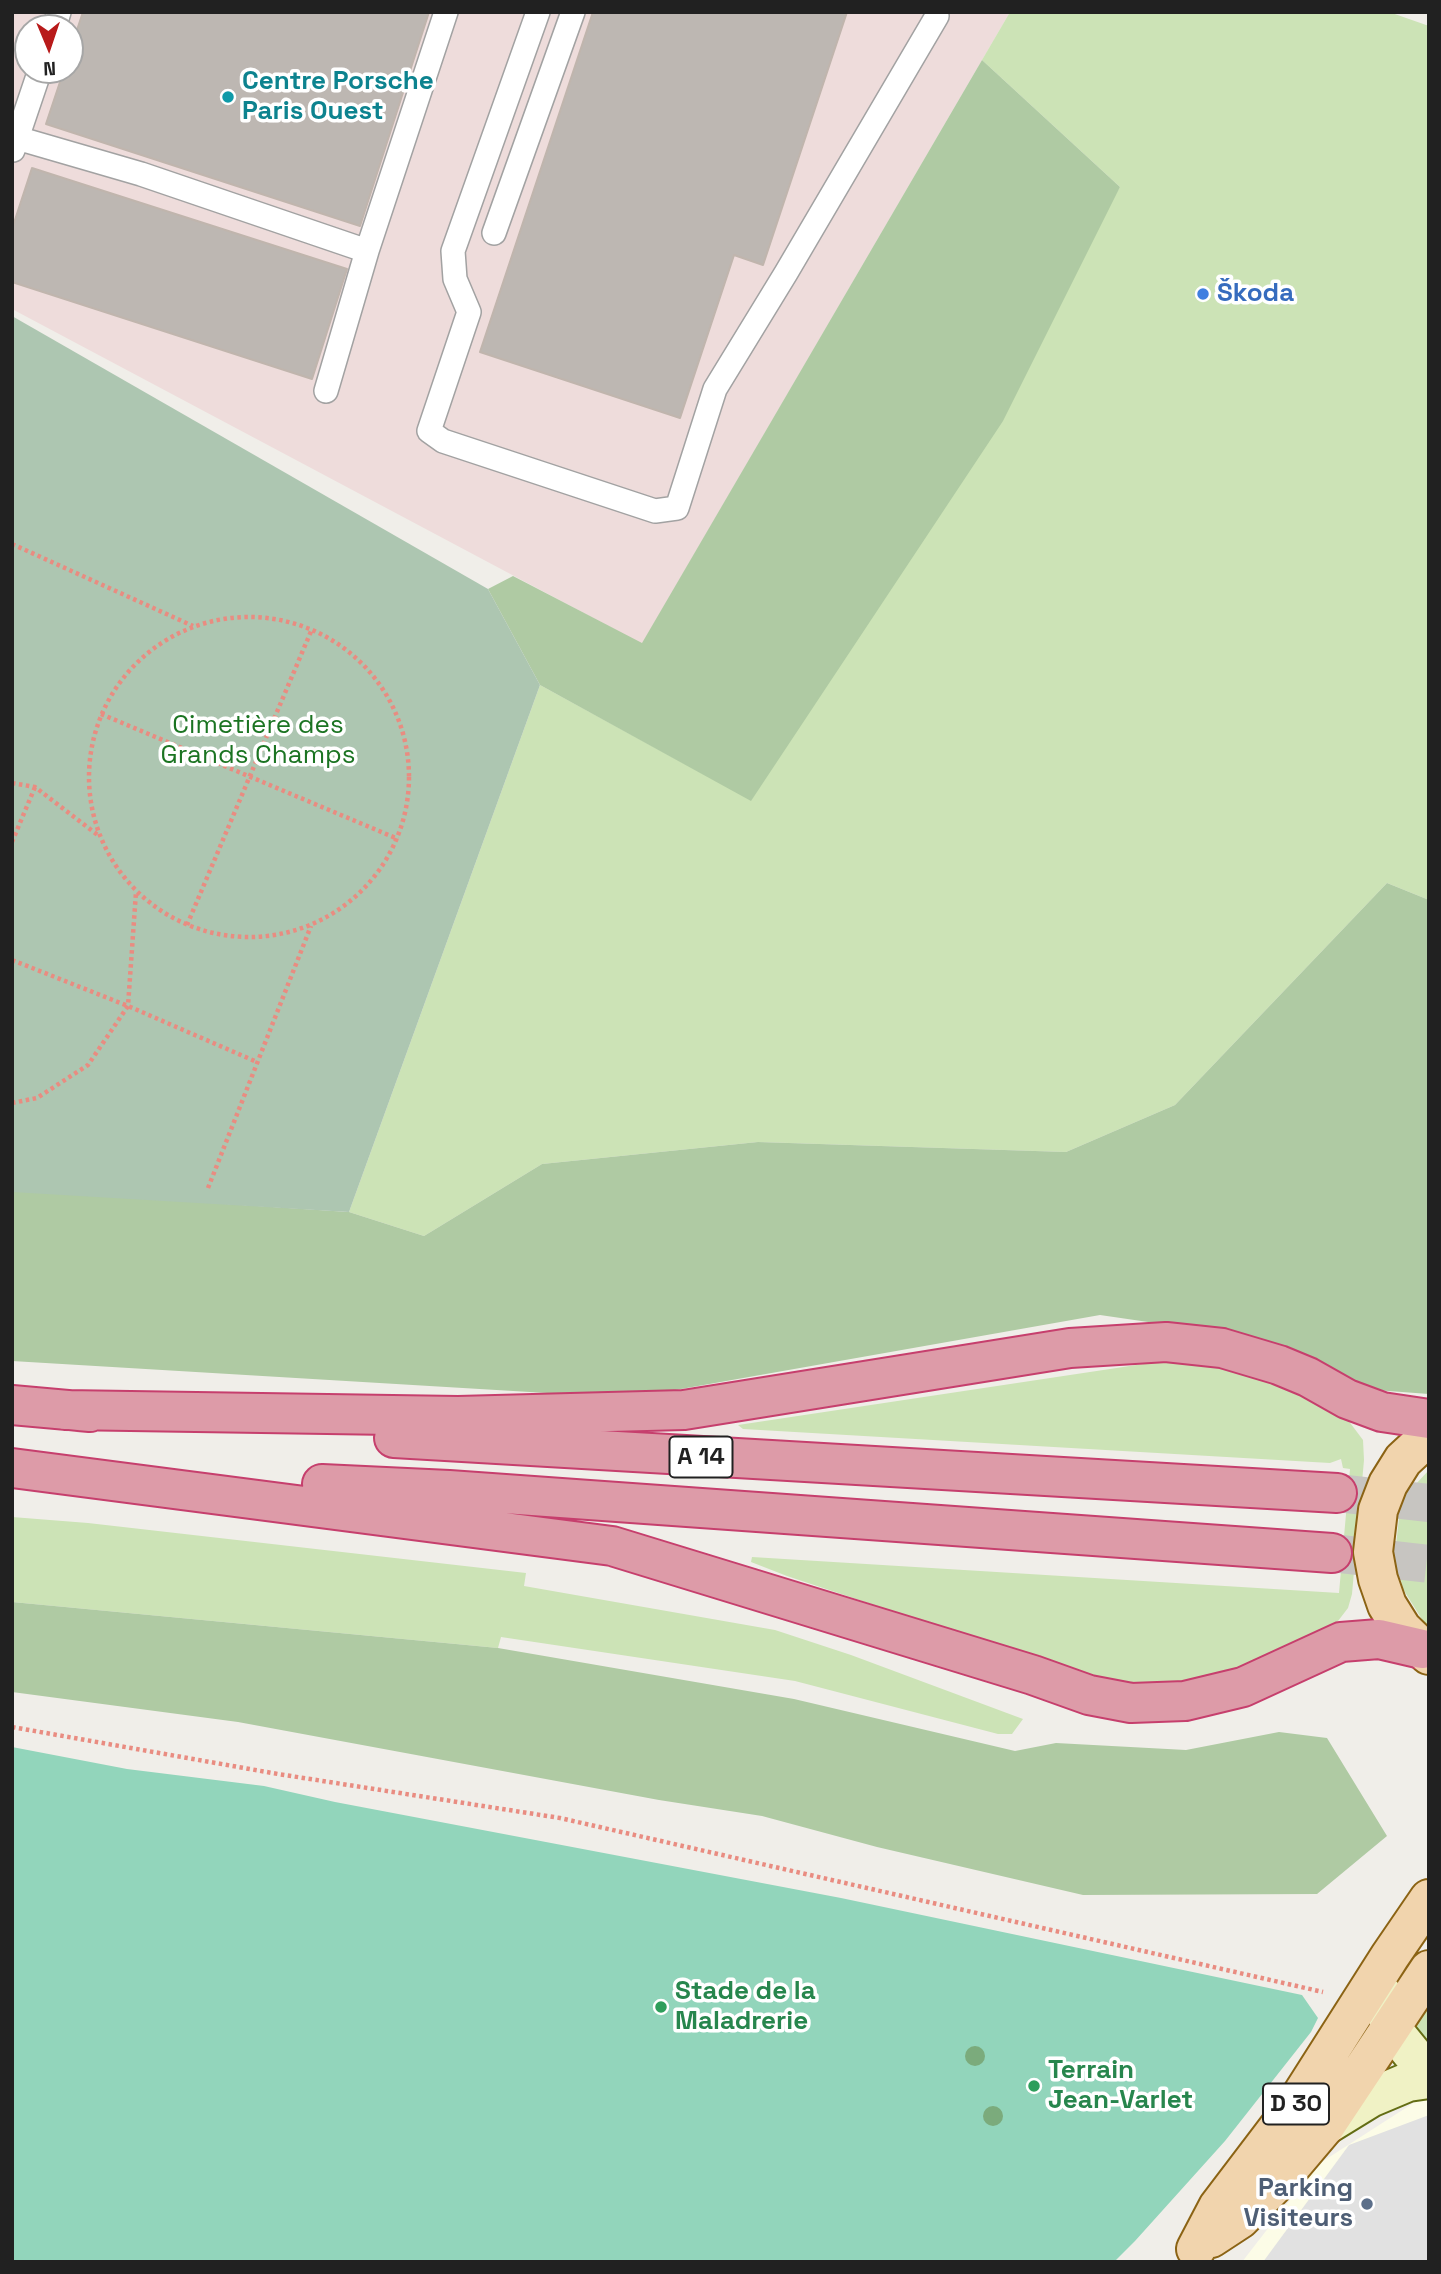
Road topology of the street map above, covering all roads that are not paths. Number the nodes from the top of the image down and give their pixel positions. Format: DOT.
graph roads {
  1 [pos="446,12"];
  2 [pos="538,12"];
  3 [pos="573,12"];
  4 [pos="936,12"];
  5 [pos="35,84"];
  6 [pos="15,144"];
  7 [pos="494,233"];
  8 [pos="366,251"];
  9 [pos="326,391"];
  10 [pos="12,1405"];
  11 [pos="65,1409"];
  12 [pos="1429,1419"];
  13 [pos="1429,1436"];
  14 [pos="12,1468"];
  15 [pos="61,1472"];
  16 [pos="1337,1493"];
  17 [pos="1332,1553"];
  18 [pos="1425,1652"];
  19 [pos="1429,1899"];
  20 [pos="1390,1956"];
  21 [pos="1429,1970"];
  22 [pos="1392,2029"];
  23 [pos="1429,2066"];
  24 [pos="1429,2079"];
  25 [pos="1326,2125"];
  26 [pos="1189,2255"];
  1 -- 8 [label="lane"];
  2 -- 4 [label="lane"];
  3 -- 7 [label="lane"];
  5 -- 6 [label="lane"];
  6 -- 8 [label="lane"];
  8 -- 9 [label="lane"];
  10 -- 11 [label="highway, A 14"];
  11 -- 12 [label="highway"];
  11 -- 16 [label="highway, A 14"];
  13 -- 18 [label="main road"];
  14 -- 15 [label="highway, A 14"];
  15 -- 17 [label="highway, A 14"];
  15 -- 18 [label="highway"];
  19 -- 20 [label="main road, D 30"];
  20 -- 22 [label="street"];
  20 -- 26 [label="main road, D 30"];
  21 -- 22 [label="main road, D 30"];
  22 -- 23 [label="street"];
  22 -- 25 [label="main road, D 30"];
  24 -- 25 [label="street"];
  25 -- 26 [label="main road, D 30"];
}
